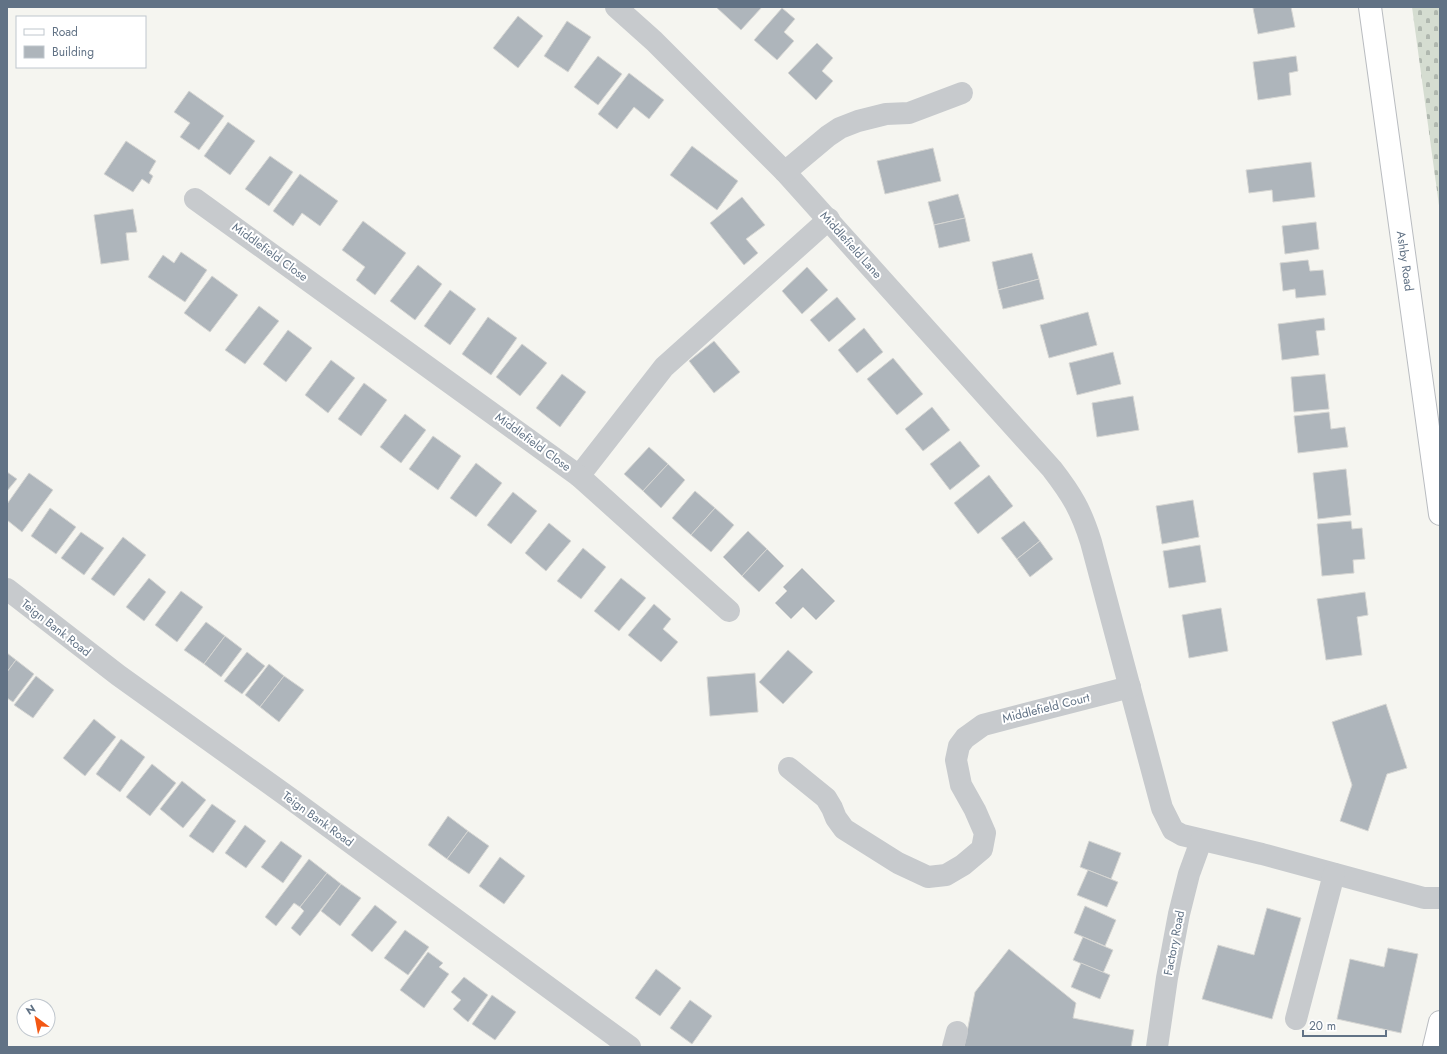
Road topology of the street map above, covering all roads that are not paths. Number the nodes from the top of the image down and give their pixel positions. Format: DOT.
graph roads {
  1 [pos="616,7"];
  2 [pos="1370,7"];
  3 [pos="962,93"];
  4 [pos="785,172"];
  5 [pos="195,198"];
  6 [pos="828,219"];
  7 [pos="579,476"];
  8 [pos="1440,514"];
  9 [pos="7,589"];
  10 [pos="728,611"];
  11 [pos="1130,686"];
  12 [pos="789,768"];
  13 [pos="1201,841"];
  14 [pos="1334,874"];
  15 [pos="1440,898"];
  16 [pos="1296,1019"];
  17 [pos="1440,1022"];
  18 [pos="630,1047"];
  19 [pos="1157,1047"];
  20 [pos="1434,1047"];
  1 -- 4 [label="street, Middlefield Lane"];
  2 -- 8 [label="main road, Ashby Road"];
  3 -- 4 [label="street"];
  4 -- 6 [label="street, Middlefield Lane"];
  5 -- 7 [label="street, Middlefield Close"];
  6 -- 7 [label="street, Middlefield Close"];
  6 -- 11 [label="street, Middlefield Lane"];
  7 -- 10 [label="street"];
  9 -- 18 [label="street, Teign Bank Road"];
  11 -- 12 [label="street, Middlefield Court"];
  11 -- 13 [label="street, Middlefield Lane"];
  13 -- 14 [label="street, Middlefield Lane"];
  13 -- 19 [label="street, Factory Road"];
  14 -- 15 [label="street, Middlefield Lane"];
  14 -- 16 [label="street"];
  17 -- 20 [label="main road"];
}
